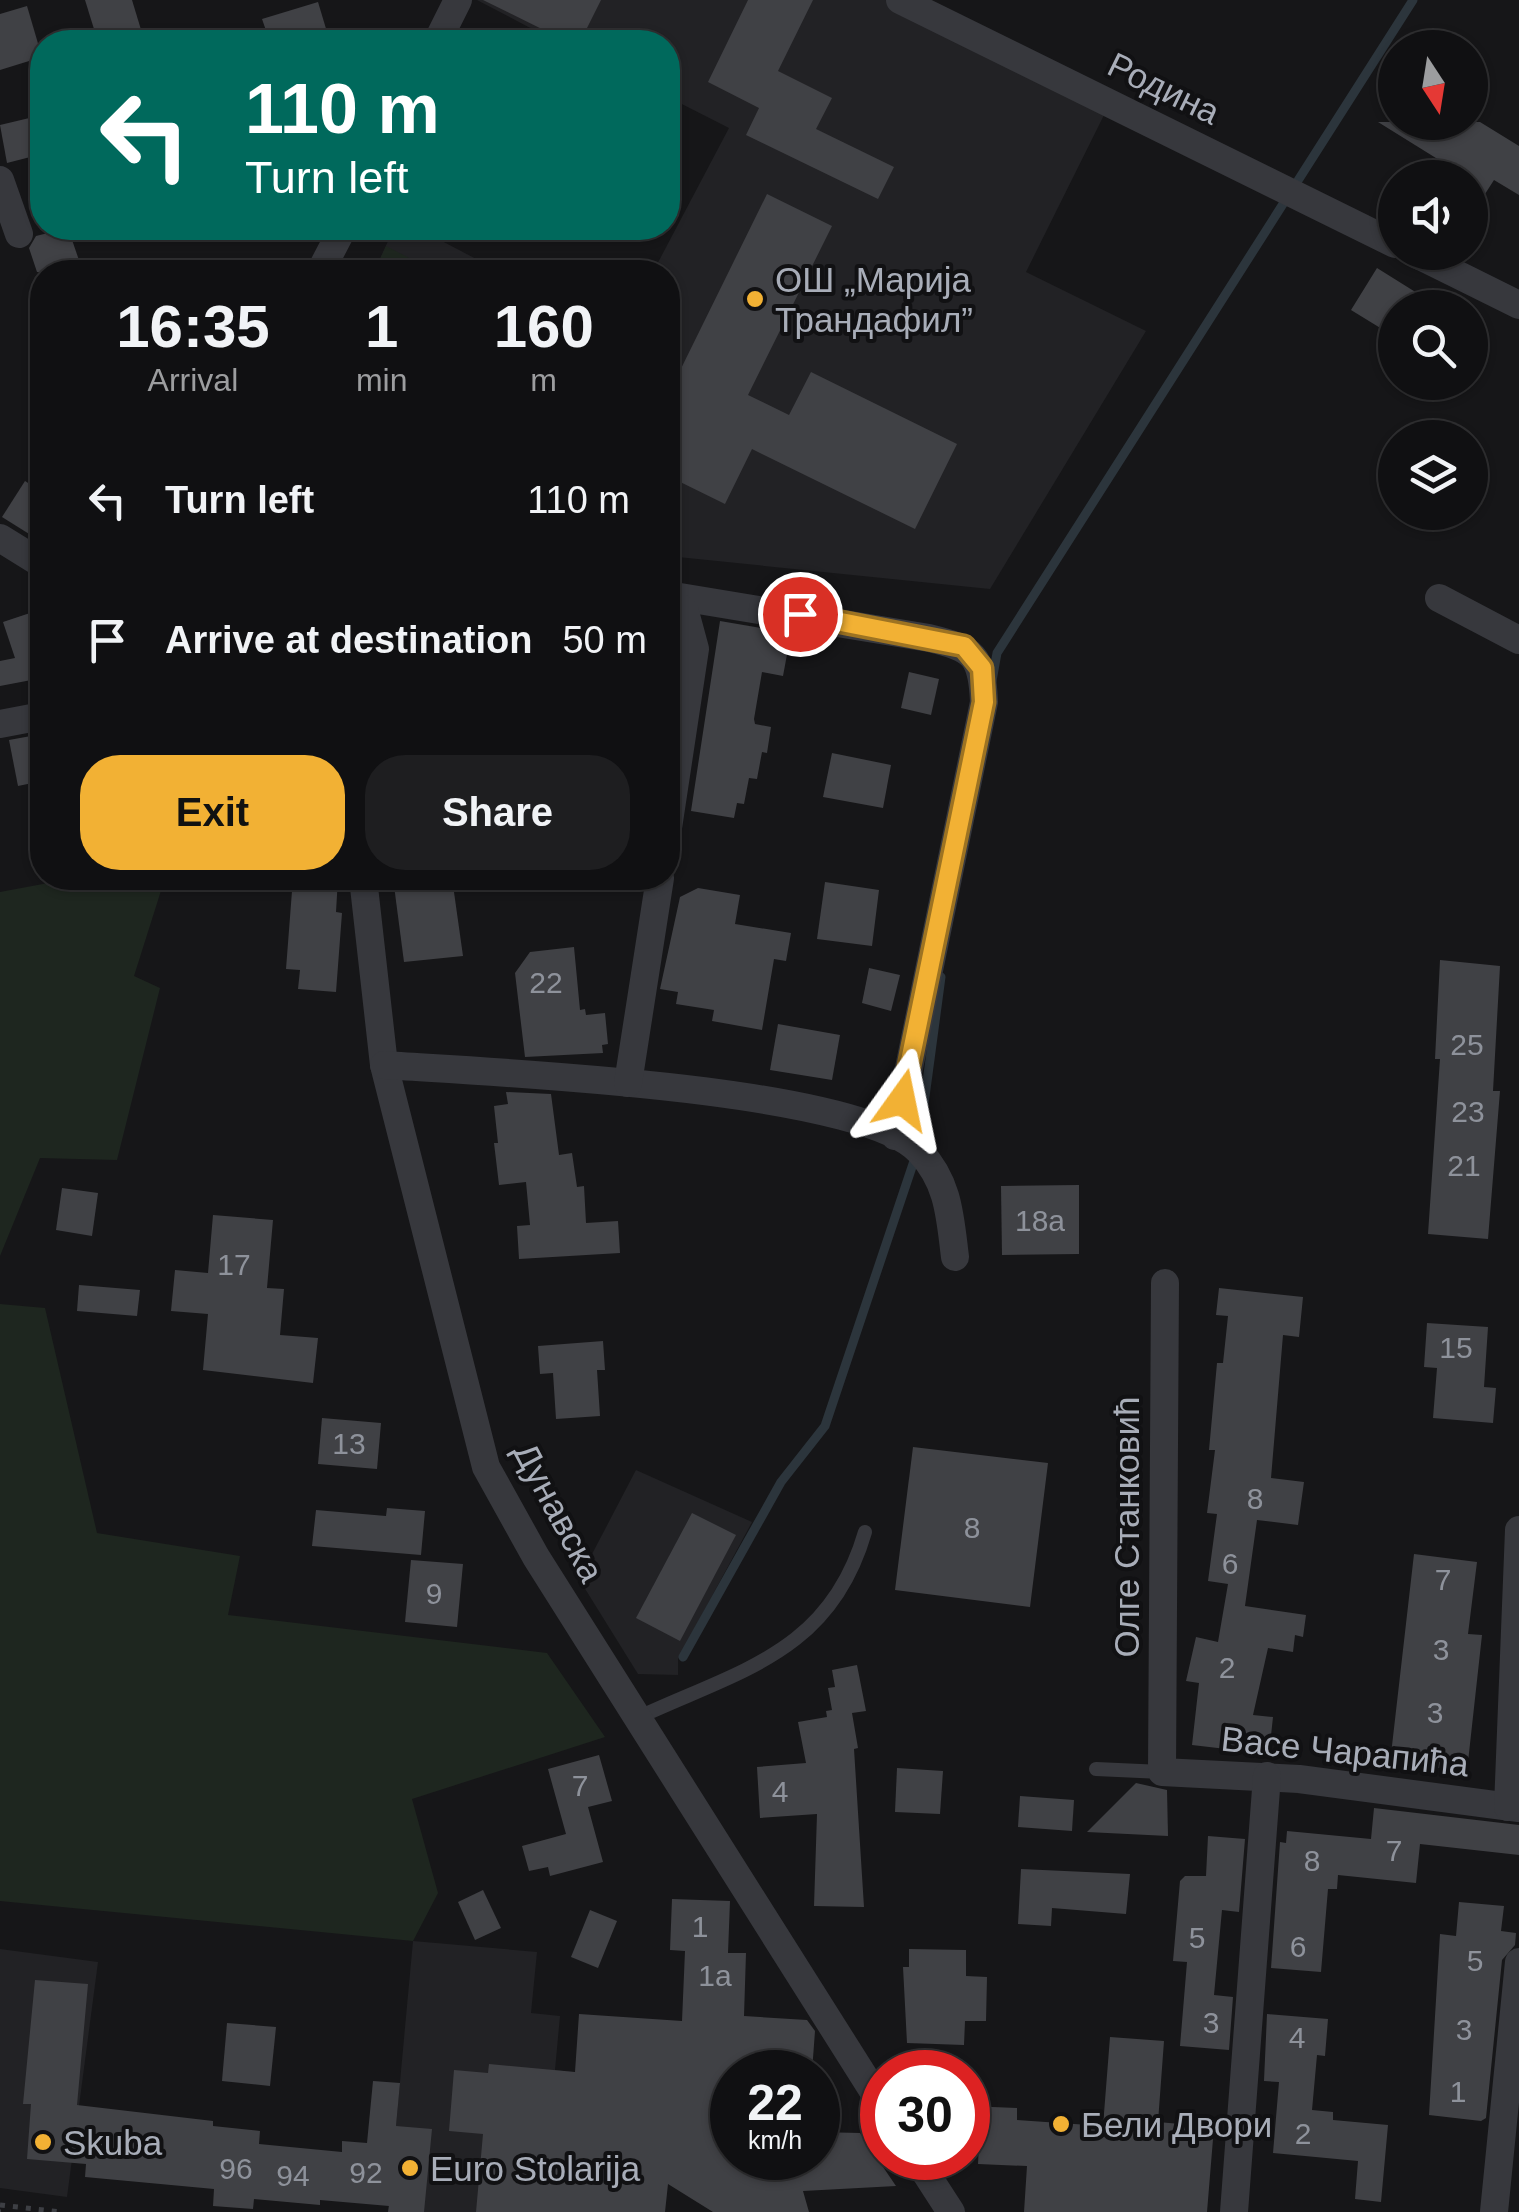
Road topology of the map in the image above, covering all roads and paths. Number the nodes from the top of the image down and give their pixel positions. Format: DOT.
graph roads {
  1 [pos="458,0"];
  2 [pos="900,0"];
  3 [pos="443,30"];
  4 [pos="0,180"];
  5 [pos="19,234"];
  6 [pos="1378,236"];
  7 [pos="1448,270"];
  8 [pos="1519,305"];
  9 [pos="0,538"];
  10 [pos="30,557"];
  11 [pos="680,598"];
  12 [pos="1439,598"];
  13 [pos="680,607"];
  14 [pos="1519,640"];
  15 [pos="30,718"];
  16 [pos="0,724"];
  17 [pos="680,748"];
  18 [pos="364,890"];
  19 [pos="658,890"];
  20 [pos="384,1064"];
  21 [pos="628,1083"];
  22 [pos="895,1136"];
  23 [pos="955,1257"];
  24 [pos="1165,1283"];
  25 [pos="1519,1530"];
  26 [pos="865,1532"];
  27 [pos="637,1718"];
  28 [pos="1096,1769"];
  29 [pos="1162,1772"];
  30 [pos="1267,1776"];
  31 [pos="1514,1808"];
  32 [pos="1519,1962"];
  33 [pos="860,2069"];
  34 [pos="930,2180"];
  35 [pos="0,2210"];
  36 [pos="60,2212"];
  37 [pos="950,2212"];
  38 [pos="1234,2212"];
  39 [pos="1494,2212"];
  1 -- 3 [label="street"];
  2 -- 6 [label="street, Родина"];
  4 -- 5 [label="street"];
  7 -- 8 [label="street"];
  9 -- 10 [label="street"];
  11 -- 22 [label="street"];
  12 -- 14 [label="street"];
  13 -- 17 [label="street"];
  15 -- 16 [label="street"];
  18 -- 20 [label="street, Дунавска"];
  19 -- 21 [label="street"];
  20 -- 21 [label="street"];
  20 -- 27 [label="street, Дунавска"];
  21 -- 22 [label="street"];
  22 -- 23 [label="street"];
  24 -- 29 [label="street, Олге Станковић"];
  25 -- 31 [label="street"];
  26 -- 27 [label="lane"];
  27 -- 33 [label="street, Дунавска"];
  28 -- 29 [label="lane"];
  29 -- 30 [label="street, Васе Чарапића"];
  30 -- 31 [label="street, Васе Чарапића"];
  30 -- 38 [label="street"];
  32 -- 39 [label="street"];
  34 -- 37 [label="street"];
  35 -- 36 [label="path"];
}
